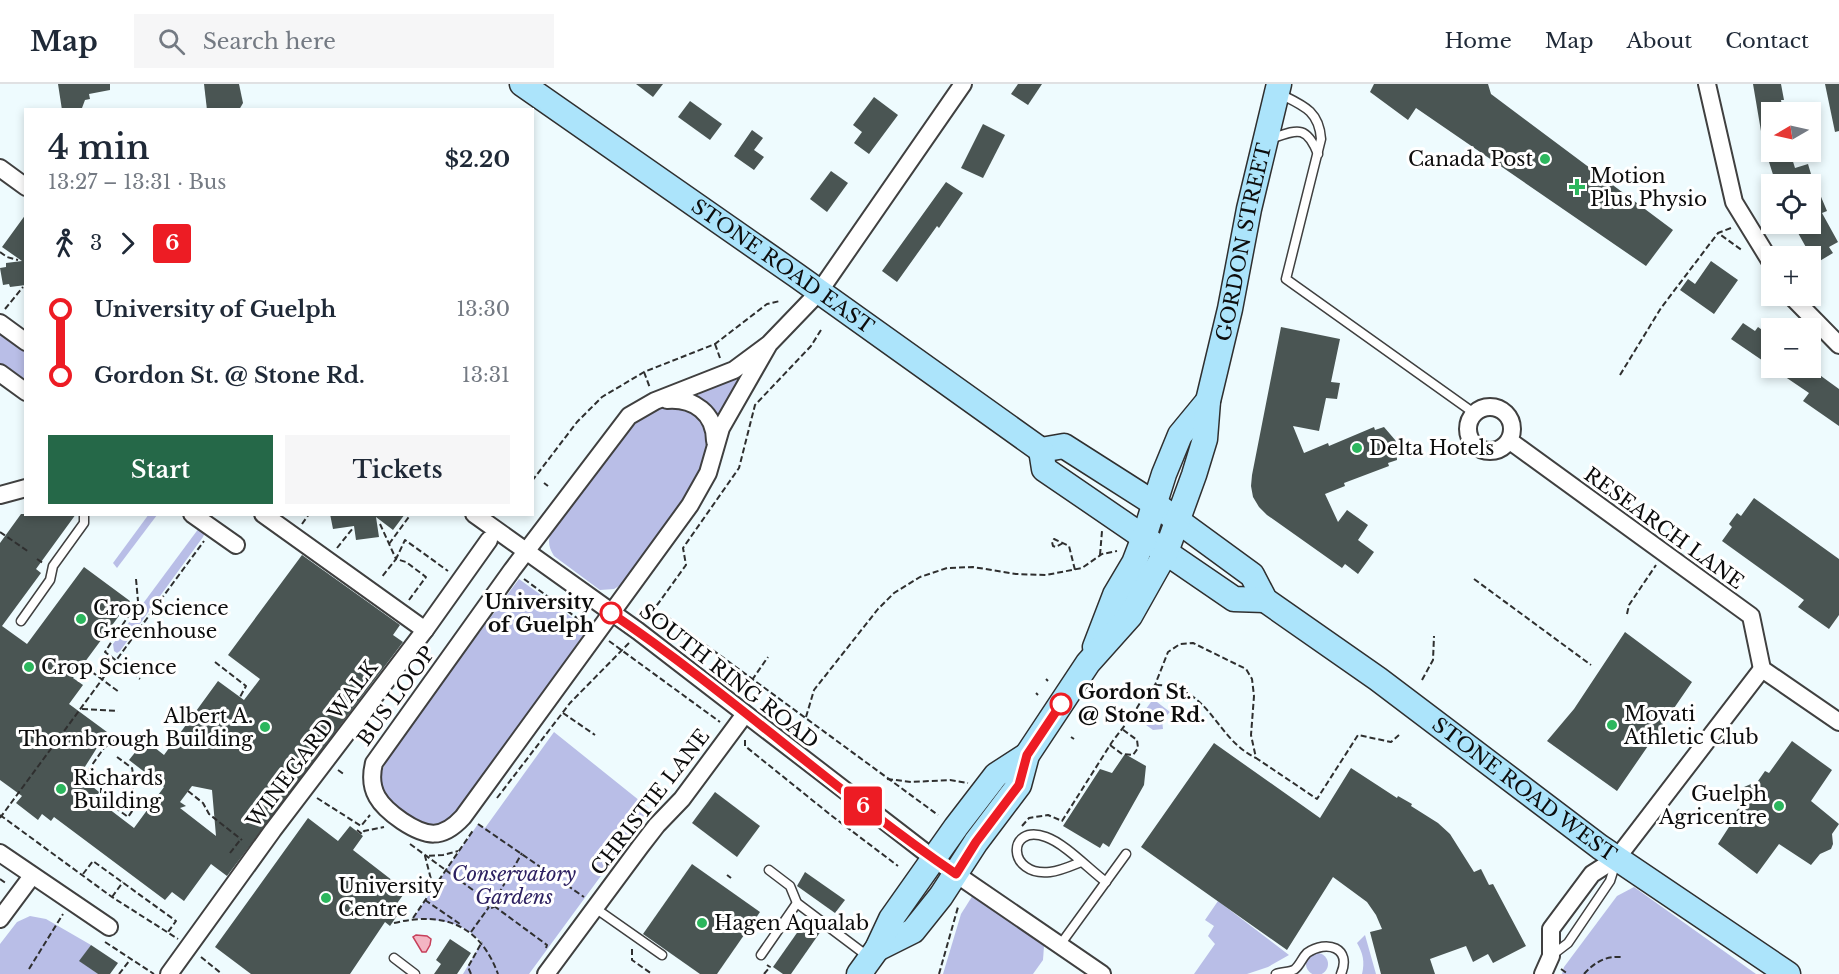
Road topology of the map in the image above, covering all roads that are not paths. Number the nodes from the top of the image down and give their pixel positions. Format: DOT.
graph roads {
  1 [pos="522,84"];
  2 [pos="963,84"];
  3 [pos="1707,84"];
  4 [pos="1278,88"];
  5 [pos="1265,140"];
  6 [pos="1318,154"];
  7 [pos="0,168"];
  8 [pos="24,186"];
  9 [pos="1761,246"];
  10 [pos="819,292"];
  11 [pos="1801,306"];
  12 [pos="0,322"];
  13 [pos="24,340"];
  14 [pos="769,344"];
  15 [pos="1839,345"];
  16 [pos="0,373"];
  17 [pos="24,391"];
  18 [pos="652,395"];
  19 [pos="1208,401"];
  20 [pos="1474,413"];
  21 [pos="1510,441"];
  22 [pos="1041,450"];
  23 [pos="713,460"];
  24 [pos="24,489"];
  25 [pos="0,495"];
  26 [pos="1155,504"];
  27 [pos="84,516"];
  28 [pos="195,516"];
  29 [pos="266,516"];
  30 [pos="477,516"];
  31 [pos="1177,521"];
  32 [pos="1144,537"];
  33 [pos="489,540"];
  34 [pos="236,545"];
  35 [pos="1166,552"];
  36 [pos="526,553"];
  37 [pos="1265,600"];
  38 [pos="611,613"];
  39 [pos="21,621"];
  40 [pos="425,630"];
  41 [pos="1088,663"];
  42 [pos="1762,669"];
  43 [pos="745,714"];
  44 [pos="1839,722"];
  45 [pos="1027,755"];
  46 [pos="0,853"];
  47 [pos="1126,854"];
  48 [pos="1617,858"];
  49 [pos="934,859"];
  50 [pos="1081,862"];
  51 [pos="768,870"];
  52 [pos="956,874"];
  53 [pos="32,876"];
  54 [pos="1106,882"];
  55 [pos="797,903"];
  56 [pos="596,906"];
  57 [pos="0,920"];
  58 [pos="109,927"];
  59 [pos="1060,945"];
  60 [pos="662,956"];
  61 [pos="394,958"];
  62 [pos="763,959"];
  63 [pos="869,961"];
  64 [pos="1298,972"];
  65 [pos="169,974"];
  66 [pos="415,974"];
  67 [pos="546,974"];
  68 [pos="1102,974"];
  69 [pos="1276,974"];
  70 [pos="1341,974"];
  71 [pos="1543,974"];
  72 [pos="1788,974"];
  1 -- 10 [label="main road, STONE ROAD EAST"];
  2 -- 10 [label="street, BUS LOOP"];
  3 -- 9 [label="street"];
  4 -- 5 [label="main road, GORDON STREET"];
  4 -- 6 [label="lane"];
  5 -- 6 [label="lane"];
  5 -- 19 [label="main road, GORDON STREET"];
  6 -- 20 [label="lane"];
  7 -- 8 [label="street"];
  10 -- 14 [label="street, BUS LOOP"];
  10 -- 22 [label="main road, STONE ROAD EAST"];
  11 -- 15 [label="street"];
  12 -- 13 [label="street"];
  14 -- 18 [label="street, BUS LOOP"];
  14 -- 23 [label="street, BUS LOOP"];
  16 -- 17 [label="street"];
  18 -- 23 [label="street, BUS LOOP"];
  18 -- 36 [label="street, BUS LOOP"];
  19 -- 26 [label="main road, GORDON STREET"];
  19 -- 31 [label="main road, GORDON STREET"];
  20 -- 21 [label="street"];
  20 -- 21 [label="street"];
  21 -- 42 [label="street, RESEARCH LANE"];
  22 -- 26 [label="main road"];
  22 -- 32 [label="main road, STONE ROAD EAST"];
  23 -- 38 [label="street, BUS LOOP"];
  24 -- 25 [label="street"];
  26 -- 31 [label="main road, STONE ROAD WEST"];
  26 -- 32 [label="main road, GORDON STREET"];
  27 -- 39 [label="lane"];
  28 -- 34 [label="street"];
  29 -- 40 [label="street"];
  30 -- 36 [label="street, SOUTH RING ROAD"];
  31 -- 35 [label="main road, GORDON STREET"];
  31 -- 37 [label="main road, STONE ROAD WEST"];
  32 -- 35 [label="main road, STONE ROAD EAST"];
  32 -- 41 [label="main road, GORDON STREET"];
  33 -- 40 [label="street, WINEGARD WALK"];
  35 -- 37 [label="main road"];
  35 -- 41 [label="main road, GORDON STREET"];
  36 -- 38 [label="street, SOUTH RING ROAD"];
  36 -- 38 [label="street, BUS LOOP"];
  37 -- 48 [label="main road, STONE ROAD WEST"];
  38 -- 43 [label="street, SOUTH RING ROAD"];
  40 -- 65 [label="street, WINEGARD WALK"];
  41 -- 45 [label="main road, GORDON STREET"];
  42 -- 44 [label="street"];
  42 -- 48 [label="street"];
  43 -- 49 [label="street, SOUTH RING ROAD"];
  43 -- 56 [label="street, CHRISTIE LANE"];
  45 -- 49 [label="main road, GORDON STREET"];
  45 -- 52 [label="main road, GORDON STREET"];
  46 -- 53 [label="street"];
  47 -- 54 [label="lane"];
  48 -- 71 [label="street"];
  48 -- 72 [label="main road, STONE ROAD WEST"];
  49 -- 52 [label="street, SOUTH RING ROAD"];
  49 -- 63 [label="main road, GORDON STREET"];
  50 -- 50 [label="lane"];
  50 -- 54 [label="lane"];
  51 -- 55 [label="lane"];
  52 -- 59 [label="street, SOUTH RING ROAD"];
  52 -- 63 [label="main road, GORDON STREET"];
  53 -- 57 [label="street"];
  53 -- 58 [label="street"];
  54 -- 59 [label="lane"];
  55 -- 62 [label="lane"];
  55 -- 63 [label="lane"];
  56 -- 60 [label="lane"];
  56 -- 67 [label="street, CHRISTIE LANE"];
  59 -- 68 [label="street, SOUTH RING ROAD"];
  61 -- 66 [label="lane"];
  64 -- 69 [label="lane"];
  64 -- 70 [label="lane"];
}
